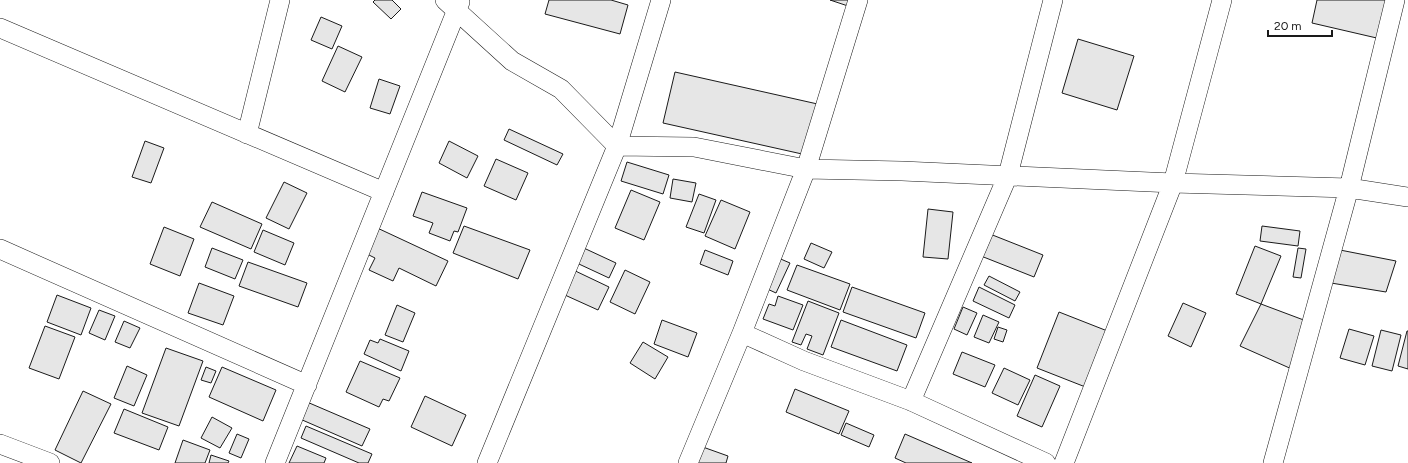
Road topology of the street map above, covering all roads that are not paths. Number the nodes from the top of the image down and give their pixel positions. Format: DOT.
graph roads {
  1 [pos="280,0"];
  2 [pos="661,0"];
  3 [pos="858,0"];
  4 [pos="1053,0"];
  5 [pos="1222,0"];
  6 [pos="1395,0"];
  7 [pos="454,4"];
  8 [pos="0,28"];
  9 [pos="247,134"];
  10 [pos="617,146"];
  11 [pos="806,169"];
  12 [pos="1008,175"];
  13 [pos="1173,183"];
  14 [pos="1349,188"];
  15 [pos="384,192"];
  16 [pos="1408,197"];
  17 [pos="0,249"];
  18 [pos="742,333"];
  19 [pos="307,385"];
  20 [pos="911,401"];
  21 [pos="0,444"];
  22 [pos="50,463"];
  23 [pos="275,463"];
  24 [pos="487,463"];
  25 [pos="688,463"];
  26 [pos="1046,463"];
  27 [pos="1064,463"];
  28 [pos="1274,463"];
  1 -- 9 [label="street"];
  2 -- 10 [label="street"];
  3 -- 11 [label="street"];
  4 -- 12 [label="street"];
  5 -- 13 [label="street"];
  6 -- 14 [label="street"];
  7 -- 10 [label="street"];
  7 -- 15 [label="street"];
  8 -- 9 [label="street"];
  9 -- 15 [label="street"];
  10 -- 11 [label="street"];
  10 -- 24 [label="street"];
  11 -- 12 [label="street"];
  11 -- 18 [label="street"];
  12 -- 13 [label="street"];
  12 -- 20 [label="street"];
  13 -- 14 [label="street"];
  13 -- 27 [label="street"];
  14 -- 16 [label="street"];
  14 -- 28 [label="street"];
  15 -- 19 [label="street"];
  17 -- 19 [label="street"];
  18 -- 20 [label="street"];
  18 -- 25 [label="street"];
  19 -- 23 [label="street"];
  20 -- 26 [label="street"];
  21 -- 22 [label="street"];
}
